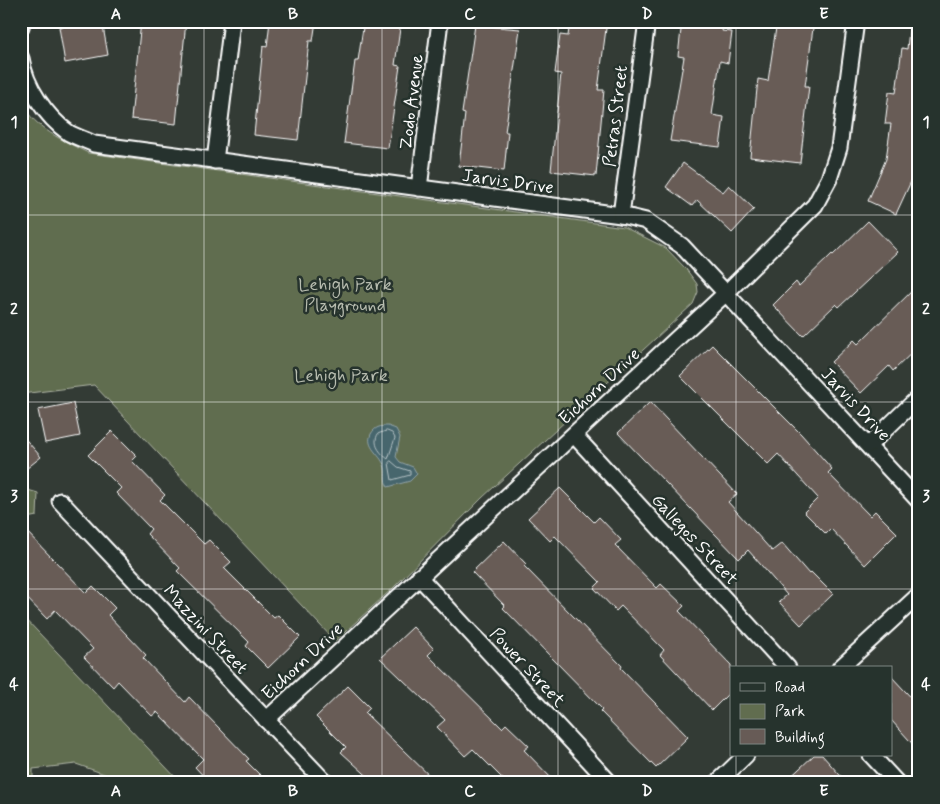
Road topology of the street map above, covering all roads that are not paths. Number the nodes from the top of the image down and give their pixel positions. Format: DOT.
graph roads {
  1 [pos="22,21"];
  2 [pos="232,21"];
  3 [pos="440,21"];
  4 [pos="646,21"];
  5 [pos="856,21"];
  6 [pos="21,27"];
  7 [pos="21,58"];
  8 [pos="215,161"];
  9 [pos="419,188"];
  10 [pos="621,215"];
  11 [pos="726,293"];
  12 [pos="919,397"];
  13 [pos="574,435"];
  14 [pos="869,445"];
  15 [pos="60,501"];
  16 [pos="919,501"];
  17 [pos="419,577"];
  18 [pos="919,595"];
  19 [pos="786,666"];
  20 [pos="842,666"];
  21 [pos="266,720"];
  22 [pos="745,756"];
  23 [pos="871,756"];
  24 [pos="326,783"];
  25 [pos="610,783"];
  26 [pos="717,783"];
  27 [pos="897,783"];
  1 -- 6 [label="street"];
  2 -- 8 [label="street"];
  3 -- 9 [label="street, Zodo Avenue"];
  4 -- 10 [label="street, Petras Street"];
  5 -- 11 [label="street, Eichorn Drive"];
  7 -- 8 [label="street, Jarvis Drive"];
  8 -- 9 [label="street, Jarvis Drive"];
  9 -- 10 [label="street, Jarvis Drive"];
  10 -- 11 [label="street, Jarvis Drive"];
  11 -- 13 [label="street, Eichorn Drive"];
  11 -- 14 [label="street, Jarvis Drive"];
  12 -- 14 [label="street"];
  13 -- 17 [label="street, Eichorn Drive"];
  13 -- 19 [label="street, Gallegos Street"];
  14 -- 16 [label="street, Jarvis Drive"];
  15 -- 21 [label="street, Mazzini Street"];
  17 -- 21 [label="street, Eichorn Drive"];
  17 -- 25 [label="street, Power Street"];
  18 -- 20 [label="street"];
  21 -- 24 [label="street, Mazzini Street"];
  22 -- 26 [label="street"];
  23 -- 27 [label="street"];
}
